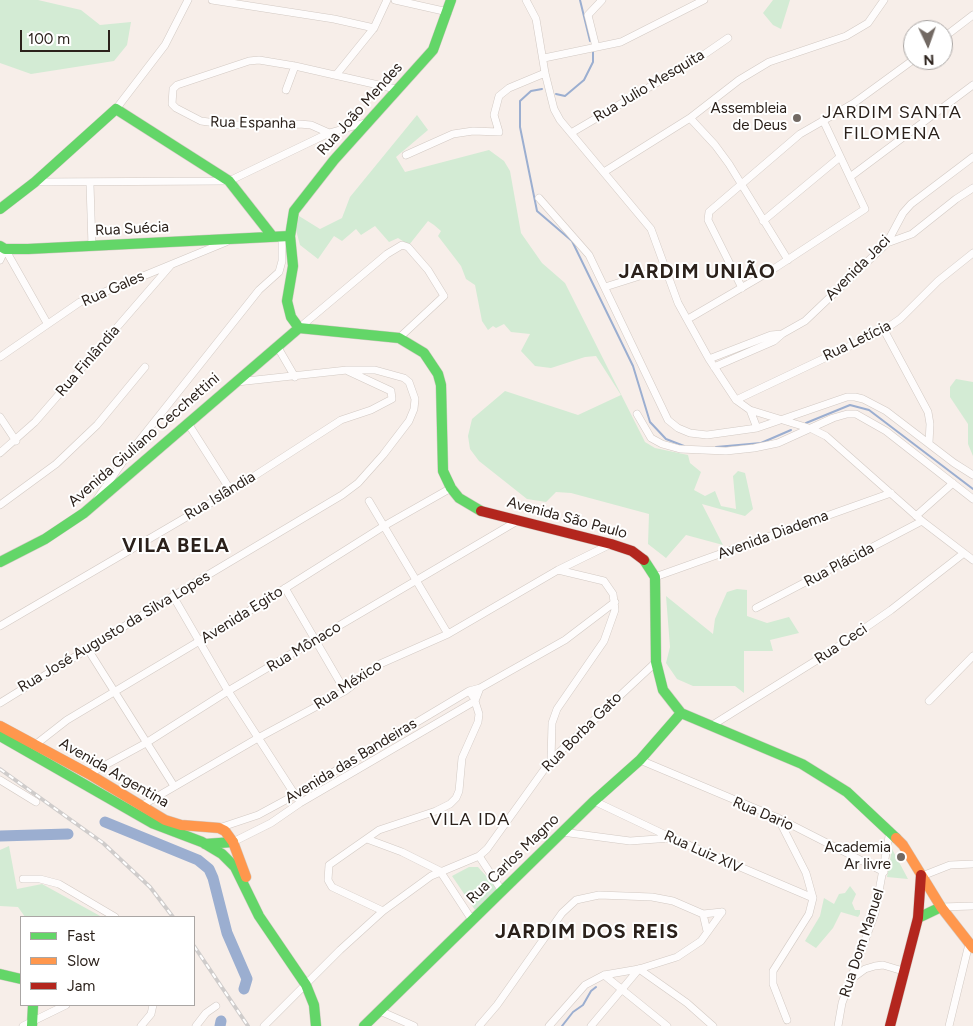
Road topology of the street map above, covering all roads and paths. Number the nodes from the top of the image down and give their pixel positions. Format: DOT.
graph roads {
  1 [pos="188,0"];
  2 [pos="212,0"];
  3 [pos="387,0"];
  4 [pos="395,0"];
  5 [pos="451,0"];
  6 [pos="526,0"];
  7 [pos="602,0"];
  8 [pos="884,0"];
  9 [pos="702,1"];
  10 [pos="448,12"];
  11 [pos="973,15"];
  12 [pos="374,28"];
  13 [pos="953,30"];
  14 [pos="728,38"];
  15 [pos="596,47"];
  16 [pos="544,58"];
  17 [pos="295,66"];
  18 [pos="903,67"];
  19 [pos="545,73"];
  20 [pos="336,75"];
  21 [pos="973,85"];
  22 [pos="396,89"];
  23 [pos="286,90"];
  24 [pos="116,109"];
  25 [pos="690,118"];
  26 [pos="823,120"];
  27 [pos="368,122"];
  28 [pos="329,132"];
  29 [pos="570,133"];
  30 [pos="406,155"];
  31 [pos="840,157"];
  32 [pos="973,157"];
  33 [pos="604,172"];
  34 [pos="850,177"];
  35 [pos="229,181"];
  36 [pos="36,182"];
  37 [pos="90,184"];
  38 [pos="742,185"];
  39 [pos="973,188"];
  40 [pos="539,198"];
  41 [pos="0,209"];
  42 [pos="763,221"];
  43 [pos="282,237"];
  44 [pos="234,238"];
  45 [pos="887,243"];
  46 [pos="92,246"];
  47 [pos="3,248"];
  48 [pos="973,253"];
  49 [pos="0,260"];
  50 [pos="788,260"];
  51 [pos="964,261"];
  52 [pos="973,262"];
  53 [pos="171,265"];
  54 [pos="665,268"];
  55 [pos="605,287"];
  56 [pos="742,288"];
  57 [pos="688,319"];
  58 [pos="48,323"];
  59 [pos="299,328"];
  60 [pos="884,330"];
  61 [pos="782,334"];
  62 [pos="399,338"];
  63 [pos="277,346"];
  64 [pos="0,357"];
  65 [pos="709,359"];
  66 [pos="145,367"];
  67 [pos="714,367"];
  68 [pos="347,370"];
  69 [pos="295,377"];
  70 [pos="235,382"];
  71 [pos="736,400"];
  72 [pos="750,410"];
  73 [pos="637,414"];
  74 [pos="0,417"];
  75 [pos="784,420"];
  76 [pos="189,424"];
  77 [pos="757,428"];
  78 [pos="812,429"];
  79 [pos="16,441"];
  80 [pos="929,443"];
  81 [pos="0,453"];
  82 [pos="973,475"];
  83 [pos="953,483"];
  84 [pos="450,488"];
  85 [pos="231,490"];
  86 [pos="891,493"];
  87 [pos="973,499"];
  88 [pos="369,501"];
  89 [pos="95,504"];
  90 [pos="0,505"];
  91 [pos="919,519"];
  92 [pos="519,520"];
  93 [pos="384,526"];
  94 [pos="611,544"];
  95 [pos="964,553"];
  96 [pos="973,560"];
  97 [pos="0,562"];
  98 [pos="558,570"];
  99 [pos="655,577"];
  100 [pos="416,580"];
  101 [pos="284,588"];
  102 [pos="173,596"];
  103 [pos="615,602"];
  104 [pos="756,608"];
  105 [pos="0,626"];
  106 [pos="448,634"];
  107 [pos="314,640"];
  108 [pos="199,641"];
  109 [pos="87,648"];
  110 [pos="973,656"];
  111 [pos="656,662"];
  112 [pos="480,688"];
  113 [pos="228,691"];
  114 [pos="345,691"];
  115 [pos="469,691"];
  116 [pos="116,693"];
  117 [pos="475,701"];
  118 [pos="929,701"];
  119 [pos="0,703"];
  120 [pos="681,713"];
  121 [pos="0,726"];
  122 [pos="711,726"];
  123 [pos="258,738"];
  124 [pos="11,739"];
  125 [pos="146,743"];
  126 [pos="379,744"];
  127 [pos="35,745"];
  128 [pos="384,754"];
  129 [pos="551,760"];
  130 [pos="640,760"];
  131 [pos="89,774"];
  132 [pos="0,780"];
  133 [pos="174,786"];
  134 [pos="295,795"];
  135 [pos="36,802"];
  136 [pos="594,802"];
  137 [pos="300,803"];
  138 [pos="142,806"];
  139 [pos="778,818"];
  140 [pos="204,827"];
  141 [pos="219,828"];
  142 [pos="890,831"];
  143 [pos="562,832"];
  144 [pos="672,838"];
  145 [pos="367,839"];
  146 [pos="202,842"];
  147 [pos="233,842"];
  148 [pos="479,856"];
  149 [pos="973,864"];
  150 [pos="440,871"];
  151 [pos="884,872"];
  152 [pos="922,875"];
  153 [pos="22,879"];
  154 [pos="248,890"];
  155 [pos="502,891"];
  156 [pos="813,898"];
  157 [pos="973,906"];
  158 [pos="941,908"];
  159 [pos="383,911"];
  160 [pos="703,914"];
  161 [pos="113,916"];
  162 [pos="918,918"];
  163 [pos="472,920"];
  164 [pos="707,931"];
  165 [pos="971,946"];
  166 [pos="639,969"];
  167 [pos="903,971"];
  168 [pos="0,974"];
  169 [pos="604,975"];
  170 [pos="20,979"];
  171 [pos="850,980"];
  172 [pos="306,985"];
  173 [pos="621,989"];
  174 [pos="633,998"];
  175 [pos="610,1002"];
  176 [pos="33,1006"];
  177 [pos="64,1006"];
  178 [pos="153,1006"];
  179 [pos="216,1006"];
  180 [pos="380,1011"];
  181 [pos="787,1020"];
  182 [pos="33,1023"];
  183 [pos="664,1025"];
  184 [pos="23,1026"];
  185 [pos="141,1026"];
  186 [pos="196,1026"];
  187 [pos="264,1026"];
  188 [pos="316,1026"];
  189 [pos="364,1026"];
  190 [pos="414,1026"];
  191 [pos="479,1026"];
  192 [pos="549,1026"];
  193 [pos="591,1026"];
  194 [pos="713,1026"];
  195 [pos="838,1026"];
  196 [pos="890,1026"];
  197 [pos="949,1026"];
  1 -- 24 [label="street"];
  2 -- 12 [label="street"];
  3 -- 12 [label="street"];
  4 -- 10 [label="street"];
  5 -- 10 [label="street, Rua João Mendes"];
  6 -- 16 [label="street"];
  7 -- 15 [label="street"];
  8 -- 25 [label="street"];
  9 -- 15 [label="street"];
  10 -- 22 [label="street, Rua João Mendes"];
  11 -- 13 [label="street"];
  12 -- 20 [label="street"];
  14 -- 29 [label="street, Rua Julio Mesquita"];
  15 -- 16 [label="street"];
  16 -- 19 [label="street"];
  17 -- 20 [label="street"];
  17 -- 23 [label="street"];
  17 -- 28 [label="street, Rua Espanha"];
  18 -- 26 [label="street"];
  19 -- 29 [label="street"];
  19 -- 30 [label="street"];
  20 -- 22 [label="street"];
  21 -- 34 [label="street"];
  22 -- 27 [label="street, Rua João Mendes"];
  24 -- 35 [label="street"];
  24 -- 36 [label="street"];
  25 -- 33 [label="street"];
  25 -- 38 [label="street"];
  26 -- 31 [label="street"];
  26 -- 38 [label="street"];
  27 -- 28 [label="street"];
  27 -- 43 [label="street, Rua João Mendes"];
  28 -- 35 [label="street"];
  29 -- 33 [label="street"];
  31 -- 34 [label="street"];
  31 -- 42 [label="street"];
  32 -- 45 [label="street, Avenida Jaci"];
  33 -- 54 [label="street"];
  34 -- 50 [label="street"];
  35 -- 37 [label="street"];
  35 -- 43 [label="street"];
  36 -- 37 [label="street"];
  36 -- 41 [label="street"];
  37 -- 46 [label="street"];
  38 -- 42 [label="street"];
  38 -- 56 [label="street"];
  39 -- 45 [label="street"];
  40 -- 55 [label="street"];
  42 -- 50 [label="street"];
  43 -- 44 [label="street, Rua Suécia"];
  43 -- 59 [label="street"];
  43 -- 89 [label="street"];
  44 -- 46 [label="street, Rua Suécia"];
  44 -- 53 [label="street, Rua Gales"];
  45 -- 61 [label="street, Avenida Jaci"];
  46 -- 47 [label="street, Rua Suécia"];
  47 -- 49 [label="street"];
  47 -- 58 [label="street"];
  48 -- 51 [label="street, Rua Letícia"];
  50 -- 56 [label="street"];
  51 -- 52 [label="street"];
  51 -- 60 [label="street, Rua Letícia"];
  53 -- 58 [label="street, Rua Gales"];
  53 -- 79 [label="street, Rua Finlândia"];
  54 -- 55 [label="street"];
  54 -- 57 [label="street"];
  55 -- 77 [label="street"];
  56 -- 57 [label="street"];
  57 -- 65 [label="street"];
  58 -- 64 [label="street, Rua Gales"];
  59 -- 62 [label="street, Avenida São Paulo"];
  59 -- 62 [label="street"];
  59 -- 63 [label="street, Avenida Giuliano Cecchettini"];
  60 -- 71 [label="street, Rua Letícia"];
  60 -- 80 [label="street"];
  61 -- 65 [label="street, Avenida Jaci"];
  61 -- 67 [label="street, Avenida Jaci"];
  62 -- 84 [label="street, Avenida São Paulo"];
  63 -- 69 [label="street"];
  63 -- 70 [label="street, Avenida Giuliano Cecchettini"];
  65 -- 67 [label="street"];
  66 -- 90 [label="street"];
  67 -- 71 [label="street"];
  68 -- 69 [label="street, Rua José Augusto da Silva Lopes"];
  68 -- 85 [label="street, Rua Islândia"];
  68 -- 102 [label="street, Rua José Augusto da Silva Lopes"];
  69 -- 70 [label="street, Rua José Augusto da Silva Lopes"];
  70 -- 76 [label="street, Avenida Giuliano Cecchettini"];
  71 -- 72 [label="street"];
  72 -- 75 [label="street"];
  72 -- 77 [label="street"];
  73 -- 78 [label="street"];
  74 -- 79 [label="street"];
  75 -- 77 [label="street"];
  75 -- 78 [label="street"];
  75 -- 80 [label="street"];
  76 -- 85 [label="street"];
  76 -- 89 [label="street, Avenida Giuliano Cecchettini"];
  78 -- 83 [label="street"];
  78 -- 86 [label="street"];
  79 -- 81 [label="street, Rua Finlândia"];
  80 -- 82 [label="street"];
  83 -- 87 [label="street"];
  83 -- 91 [label="street, Rua Plácida"];
  84 -- 92 [label="street, Avenida São Paulo"];
  84 -- 93 [label="street, Avenida Egito"];
  85 -- 105 [label="street, Rua Islândia"];
  86 -- 91 [label="street"];
  86 -- 99 [label="street, Avenida Diadema"];
  88 -- 93 [label="street"];
  89 -- 97 [label="street, Avenida Giuliano Cecchettini"];
  91 -- 95 [label="street"];
  91 -- 104 [label="street, Rua Plácida"];
  92 -- 94 [label="street, Avenida São Paulo"];
  92 -- 100 [label="street, Rua Mônaco"];
  93 -- 100 [label="street"];
  93 -- 101 [label="street, Avenida Egito"];
  94 -- 98 [label="street, Rua México"];
  94 -- 99 [label="street, Avenida São Paulo"];
  95 -- 96 [label="street"];
  95 -- 122 [label="street, Rua Ceci"];
  98 -- 103 [label="street"];
  98 -- 106 [label="street, Rua México"];
  99 -- 111 [label="street"];
  100 -- 106 [label="street"];
  100 -- 107 [label="street, Rua Mônaco"];
  101 -- 107 [label="street"];
  101 -- 108 [label="street, Avenida Egito"];
  102 -- 108 [label="street"];
  102 -- 109 [label="street, Rua José Augusto da Silva Lopes"];
  103 -- 112 [label="street, Avenida das Bandeiras"];
  103 -- 129 [label="street"];
  106 -- 114 [label="street, Rua México"];
  107 -- 113 [label="street, Rua Mônaco"];
  107 -- 114 [label="street"];
  108 -- 113 [label="street"];
  108 -- 116 [label="street, Avenida Egito"];
  109 -- 116 [label="street"];
  109 -- 119 [label="street, Rua José Augusto da Silva Lopes"];
  110 -- 118 [label="street"];
  111 -- 120 [label="street"];
  111 -- 129 [label="street, Rua Borba Gato"];
  112 -- 115 [label="street, Avenida das Bandeiras"];
  112 -- 117 [label="street"];
  113 -- 123 [label="street"];
  113 -- 125 [label="street, Rua Mônaco"];
  114 -- 123 [label="street, Rua México"];
  115 -- 117 [label="street"];
  115 -- 126 [label="street, Avenida das Bandeiras"];
  116 -- 125 [label="street"];
  116 -- 127 [label="street, Avenida Egito"];
  117 -- 128 [label="street, Avenida das Bandeiras"];
  117 -- 145 [label="street"];
  120 -- 122 [label="street"];
  120 -- 130 [label="street, Rua Carlos Magno"];
  121 -- 124 [label="street, Avenida Argentina"];
  122 -- 142 [label="street"];
  123 -- 133 [label="street, Rua México"];
  123 -- 134 [label="street"];
  124 -- 127 [label="street, Avenida Argentina"];
  124 -- 146 [label="street, Avenida Argentina"];
  125 -- 131 [label="street, Rua Mônaco"];
  125 -- 133 [label="street"];
  126 -- 128 [label="street"];
  126 -- 134 [label="street, Avenida das Bandeiras"];
  127 -- 131 [label="street, Avenida Argentina"];
  128 -- 137 [label="street, Avenida das Bandeiras"];
  129 -- 148 [label="street, Rua Borba Gato"];
  130 -- 136 [label="street, Rua Carlos Magno"];
  130 -- 139 [label="street, Rua Dario"];
  131 -- 138 [label="street, Avenida Argentina"];
  132 -- 135 [label="street"];
  133 -- 138 [label="street, Rua México"];
  134 -- 137 [label="street"];
  134 -- 141 [label="street, Avenida das Bandeiras"];
  136 -- 143 [label="street, Rua Carlos Magno"];
  136 -- 144 [label="street, Rua Luiz XIV"];
  137 -- 147 [label="street, Avenida das Bandeiras"];
  138 -- 140 [label="street, Avenida Argentina"];
  139 -- 151 [label="street, Rua Dario"];
  139 -- 156 [label="street"];
  140 -- 141 [label="street, Avenida Argentina"];
  140 -- 146 [label="street"];
  141 -- 147 [label="street"];
  142 -- 151 [label="street, Rua Dom Manuel"];
  142 -- 152 [label="street"];
  143 -- 144 [label="street"];
  143 -- 155 [label="street, Rua Carlos Magno"];
  144 -- 156 [label="street, Rua Luiz XIV"];
  145 -- 150 [label="street"];
  145 -- 159 [label="street"];
  146 -- 147 [label="street"];
  146 -- 154 [label="street"];
  147 -- 154 [label="street"];
  148 -- 150 [label="street"];
  148 -- 155 [label="street"];
  149 -- 152 [label="street"];
  150 -- 159 [label="street"];
  150 -- 163 [label="street"];
  151 -- 171 [label="street, Rua Dom Manuel"];
  152 -- 158 [label="street"];
  152 -- 162 [label="street"];
  153 -- 161 [label="street"];
  154 -- 172 [label="street"];
  155 -- 163 [label="street, Rua Carlos Magno"];
  156 -- 181 [label="street"];
  157 -- 158 [label="street"];
  158 -- 162 [label="street"];
  158 -- 165 [label="street"];
  159 -- 172 [label="street"];
  160 -- 164 [label="street"];
  160 -- 164 [label="street"];
  160 -- 191 [label="street"];
  162 -- 167 [label="street"];
  163 -- 180 [label="street, Rua Carlos Magno"];
  164 -- 166 [label="street"];
  165 -- 197 [label="street"];
  166 -- 169 [label="street"];
  166 -- 173 [label="street"];
  166 -- 194 [label="street"];
  167 -- 171 [label="street"];
  167 -- 196 [label="street"];
  168 -- 170 [label="street"];
  169 -- 173 [label="street"];
  169 -- 192 [label="street"];
  171 -- 195 [label="street, Rua Dom Manuel"];
  172 -- 187 [label="street"];
  172 -- 188 [label="street"];
  173 -- 174 [label="street"];
  173 -- 175 [label="street"];
  174 -- 175 [label="street"];
  174 -- 183 [label="street"];
  175 -- 193 [label="street"];
  176 -- 182 [label="street"];
  177 -- 182 [label="street"];
  178 -- 185 [label="street"];
  179 -- 186 [label="street"];
  180 -- 189 [label="street, Rua Carlos Magno"];
  180 -- 190 [label="street"];
  182 -- 184 [label="street"];
}
